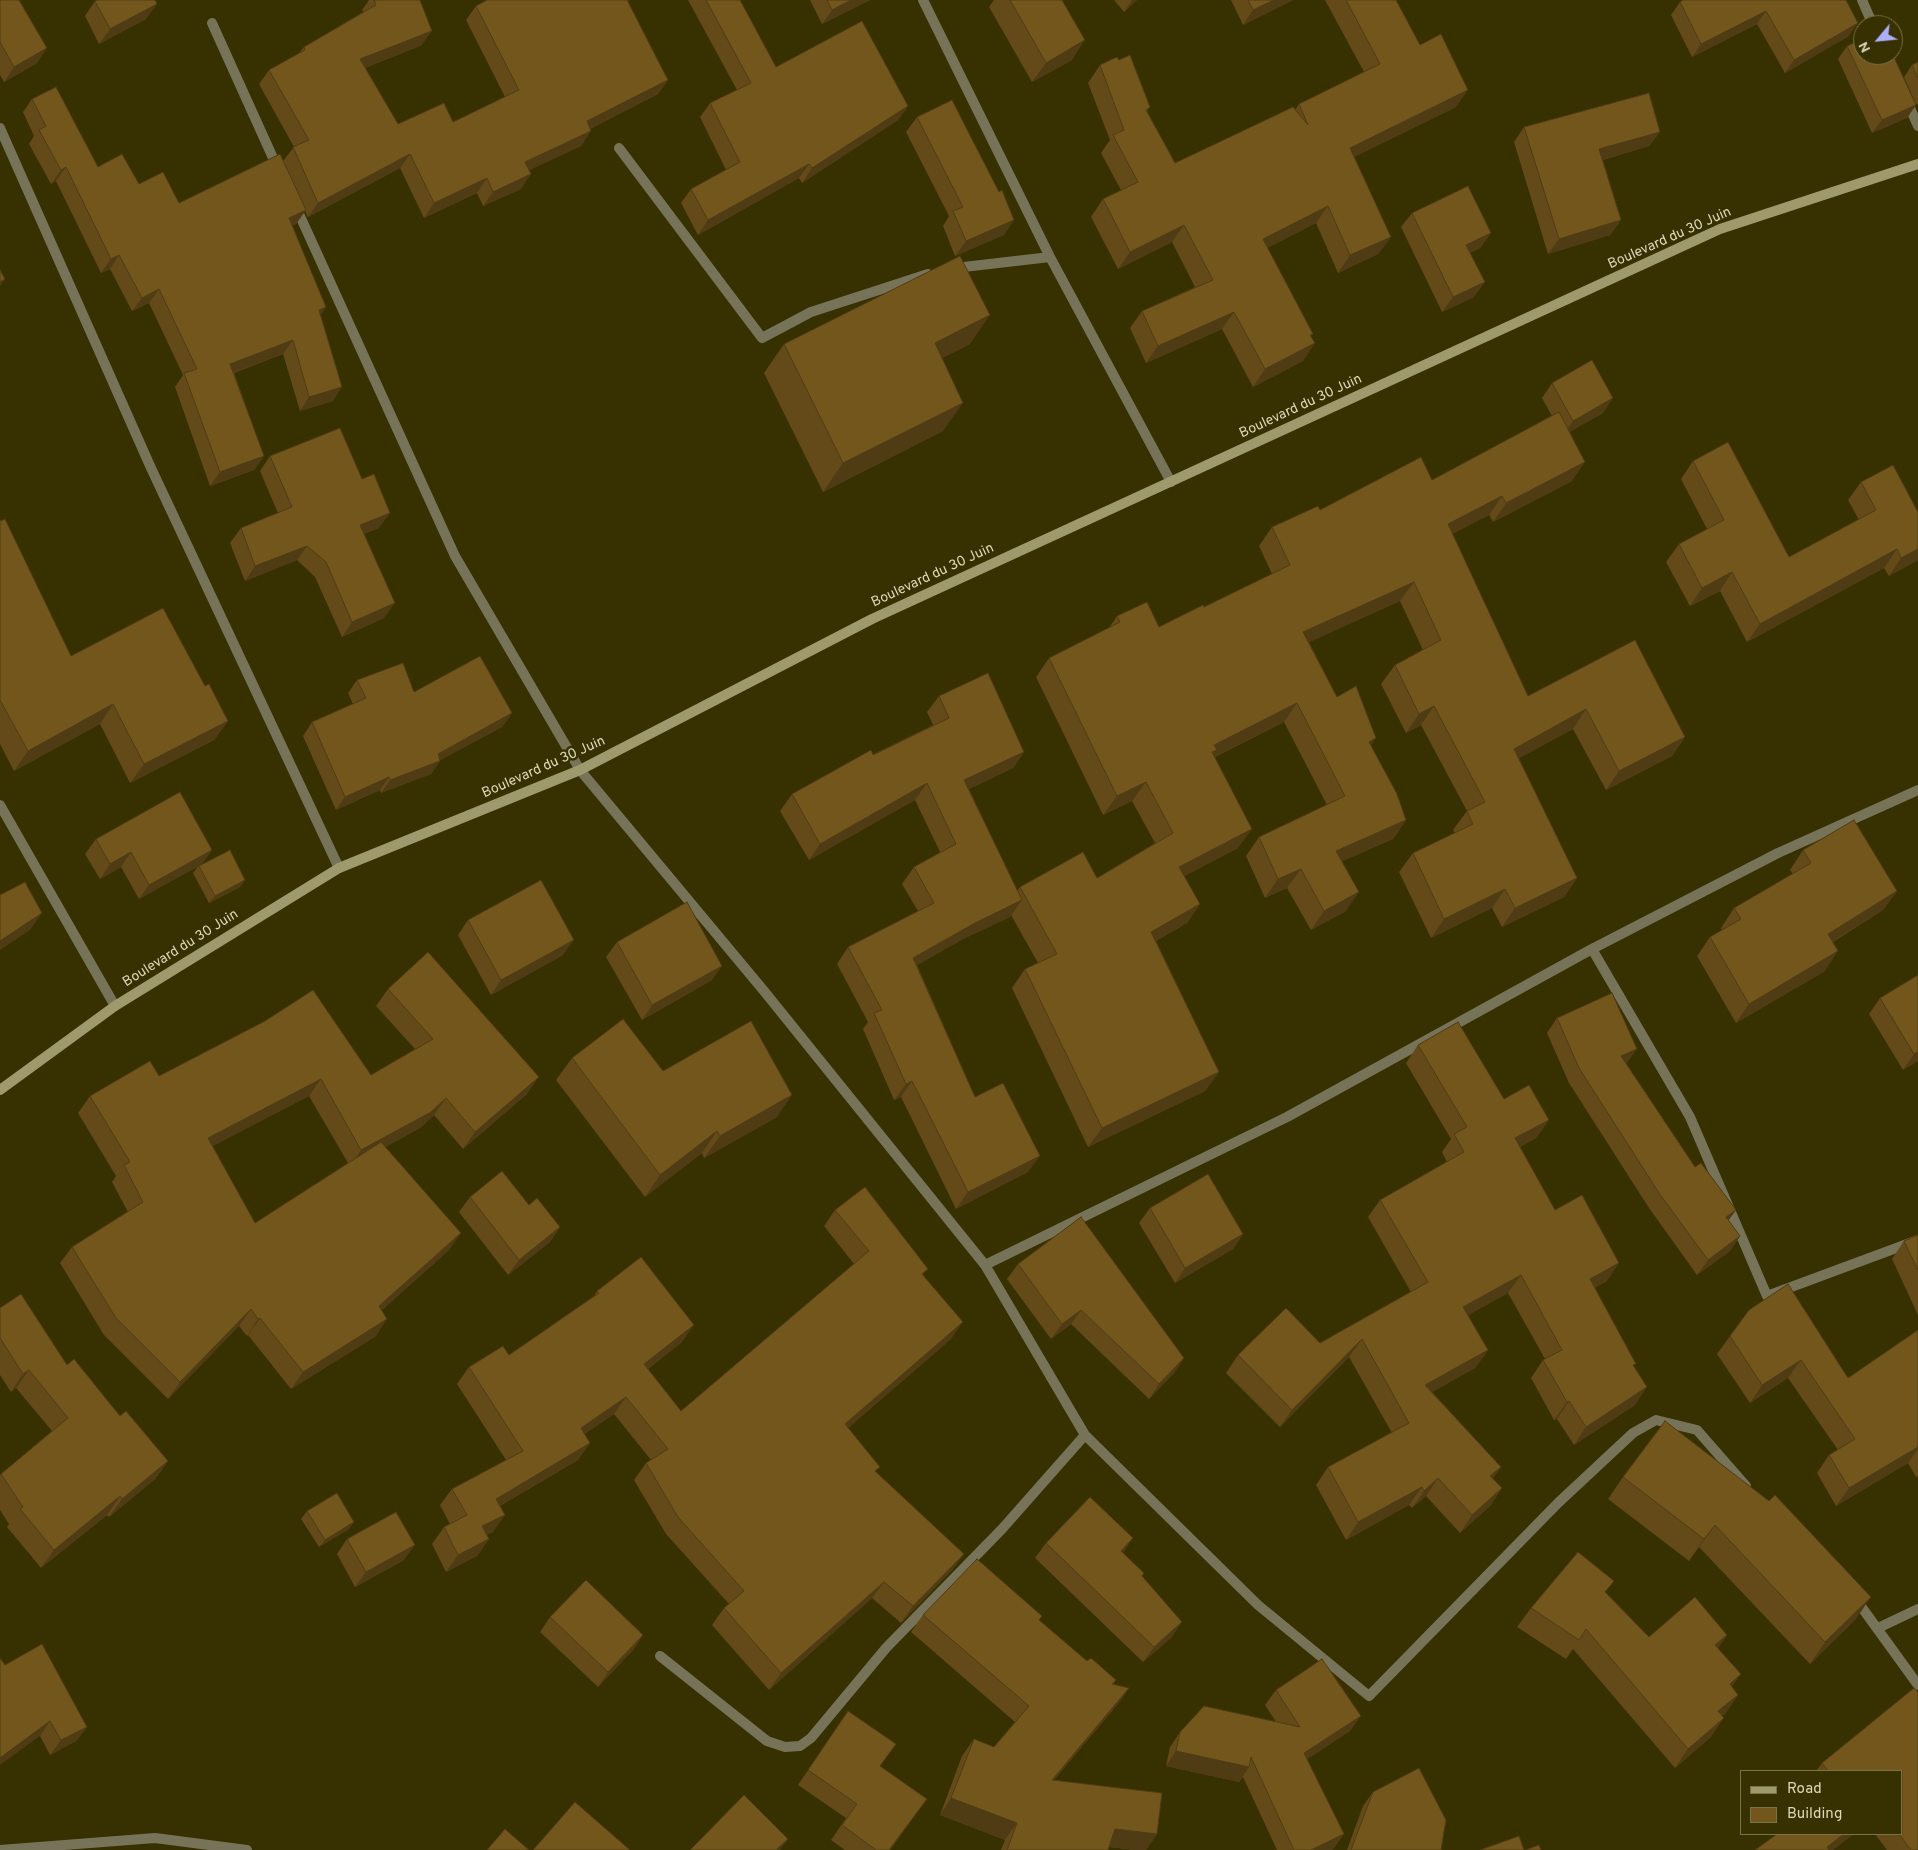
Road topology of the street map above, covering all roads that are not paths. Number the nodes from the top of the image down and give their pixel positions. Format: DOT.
graph roads {
  1 [pos="923,0"];
  2 [pos="1862,0"];
  3 [pos="1869,15"];
  4 [pos="212,23"];
  5 [pos="1902,90"];
  6 [pos="1918,126"];
  7 [pos="0,128"];
  8 [pos="619,148"];
  9 [pos="1918,164"];
  10 [pos="281,176"];
  11 [pos="289,194"];
  12 [pos="1050,257"];
  13 [pos="1171,482"];
  14 [pos="580,770"];
  15 [pos="1918,790"];
  16 [pos="0,805"];
  17 [pos="339,868"];
  18 [pos="1592,949"];
  19 [pos="115,1006"];
  20 [pos="0,1090"];
  21 [pos="1918,1240"];
  22 [pos="985,1265"];
  23 [pos="1085,1435"];
  24 [pos="1756,1497"];
  25 [pos="1850,1591"];
  26 [pos="1918,1609"];
  27 [pos="1878,1628"];
  28 [pos="660,1656"];
  29 [pos="1918,1684"];
  30 [pos="0,1850"];
  31 [pos="247,1850"];
  1 -- 12 [label="street"];
  2 -- 3 [label="street"];
  4 -- 10 [label="street"];
  5 -- 6 [label="street"];
  7 -- 17 [label="street"];
  8 -- 12 [label="street"];
  9 -- 13 [label="street, Boulevard du 30 Juin"];
  11 -- 14 [label="street"];
  12 -- 13 [label="street"];
  13 -- 14 [label="street, Boulevard du 30 Juin"];
  14 -- 17 [label="street, Boulevard du 30 Juin"];
  14 -- 22 [label="street"];
  15 -- 18 [label="street"];
  16 -- 19 [label="street"];
  17 -- 19 [label="street, Boulevard du 30 Juin"];
  18 -- 21 [label="street"];
  18 -- 22 [label="street"];
  19 -- 20 [label="street, Boulevard du 30 Juin"];
  22 -- 23 [label="street"];
  23 -- 24 [label="street"];
  23 -- 28 [label="street"];
  25 -- 27 [label="street"];
  26 -- 27 [label="street"];
  27 -- 29 [label="street"];
  30 -- 31 [label="street"];
}
